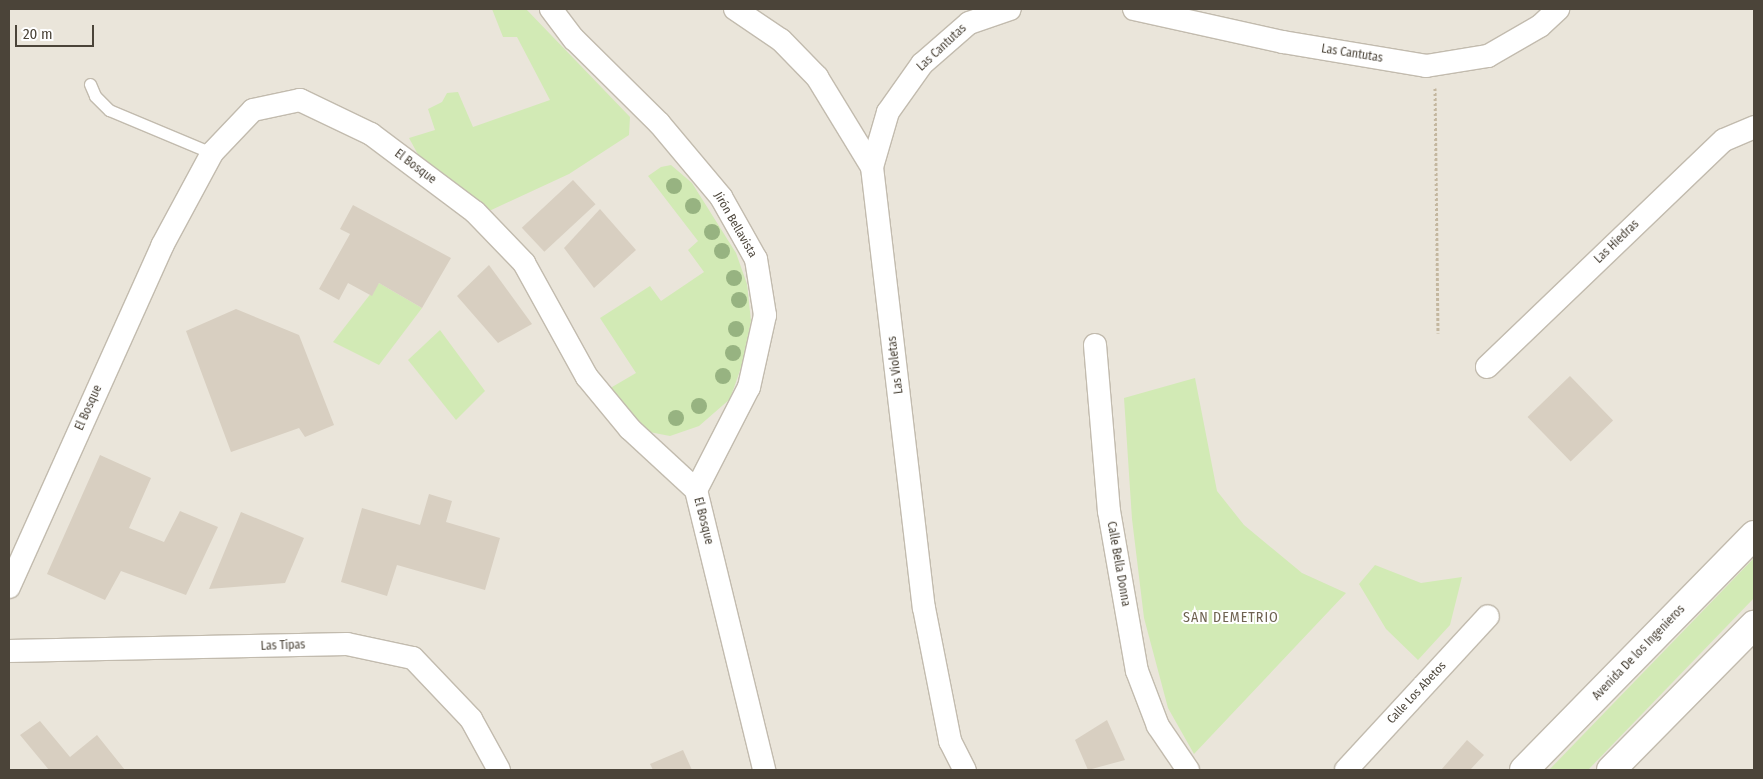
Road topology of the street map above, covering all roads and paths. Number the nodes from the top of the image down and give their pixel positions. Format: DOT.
graph roads {
  1 [pos="551,9"];
  2 [pos="735,9"];
  3 [pos="1008,9"];
  4 [pos="1134,9"];
  5 [pos="1558,9"];
  6 [pos="1435,65"];
  7 [pos="90,84"];
  8 [pos="1754,126"];
  9 [pos="212,153"];
  10 [pos="872,166"];
  11 [pos="1438,333"];
  12 [pos="1095,345"];
  13 [pos="1487,367"];
  14 [pos="696,490"];
  15 [pos="1754,535"];
  16 [pos="9,587"];
  17 [pos="1488,616"];
  18 [pos="1754,625"];
  19 [pos="9,651"];
  20 [pos="499,770"];
  21 [pos="764,770"];
  22 [pos="965,770"];
  23 [pos="1188,770"];
  24 [pos="1346,770"];
  25 [pos="1524,770"];
  26 [pos="1611,770"];
  1 -- 14 [label="street, Jirón Bellavista"];
  2 -- 10 [label="street, Las Violetas"];
  3 -- 10 [label="street, Las Cantutas"];
  4 -- 6 [label="street, Las Cantutas"];
  5 -- 6 [label="street, Las Cantutas"];
  6 -- 11 [label="path"];
  7 -- 9 [label="lane"];
  8 -- 13 [label="street, Las Hiedras"];
  9 -- 14 [label="street, El Bosque"];
  9 -- 16 [label="street, El Bosque"];
  10 -- 22 [label="street, Las Violetas"];
  12 -- 23 [label="street, Calle Bella Donna"];
  14 -- 21 [label="street, El Bosque"];
  15 -- 25 [label="street, Avenida De los Ingenieros"];
  17 -- 24 [label="street, Calle Los Abetos"];
  18 -- 26 [label="street"];
  19 -- 20 [label="street, Las Tipas"];
}
